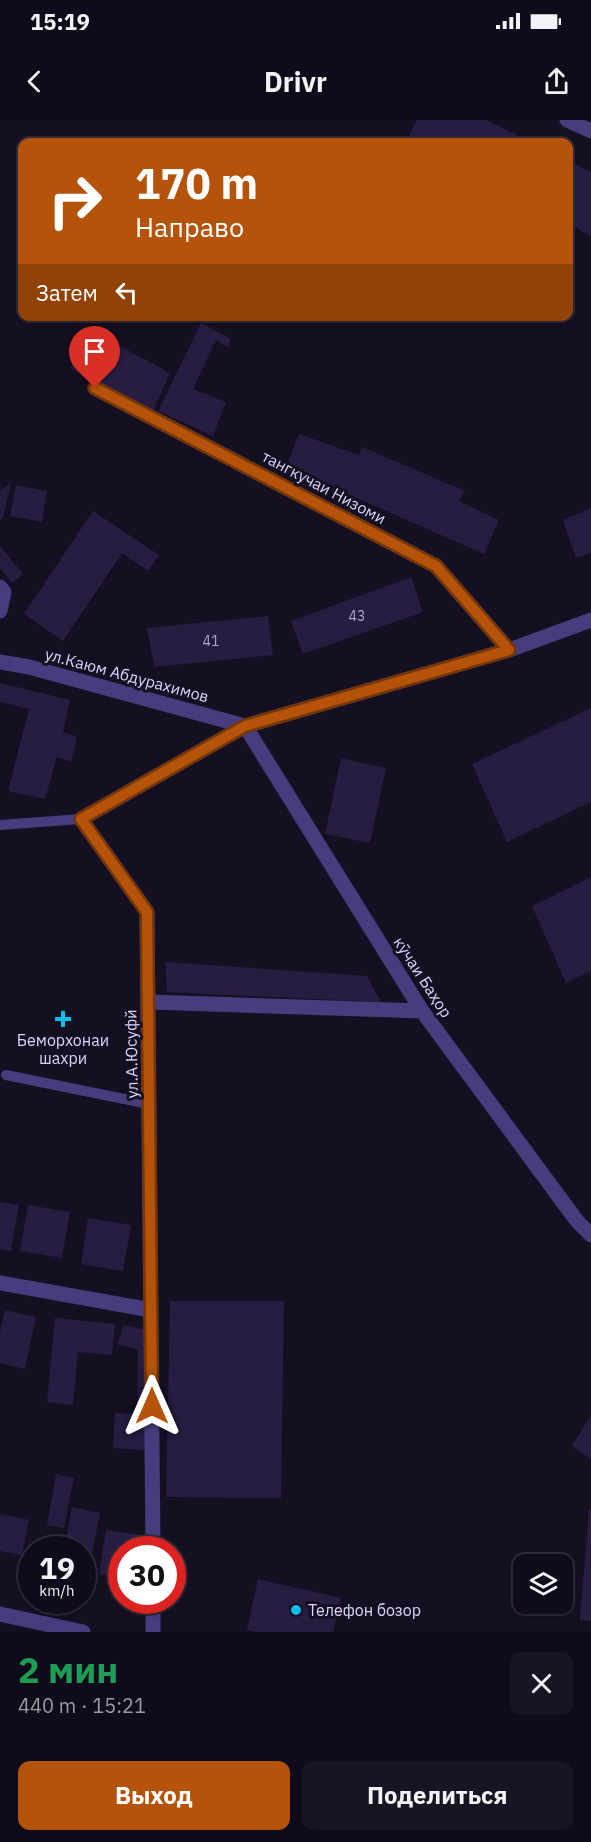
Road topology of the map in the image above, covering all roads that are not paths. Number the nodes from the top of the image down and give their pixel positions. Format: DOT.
graph roads {
  1 [pos="567,120"];
  2 [pos="591,131"];
  3 [pos="95,388"];
  4 [pos="0,588"];
  5 [pos="0,611"];
  6 [pos="591,620"];
  7 [pos="509,650"];
  8 [pos="0,662"];
  9 [pos="245,726"];
  10 [pos="81,819"];
  11 [pos="0,825"];
  12 [pos="148,1002"];
  13 [pos="422,1011"];
  14 [pos="6,1075"];
  15 [pos="149,1104"];
  16 [pos="591,1235"];
  17 [pos="0,1283"];
  18 [pos="151,1310"];
  19 [pos="153,1536"];
  20 [pos="0,1614"];
  21 [pos="153,1614"];
  22 [pos="83,1632"];
  23 [pos="153,1632"];
  1 -- 2 [label="street"];
  3 -- 7 [label="street, тангкучаи Низоми"];
  4 -- 5 [label="street"];
  6 -- 7 [label="street"];
  7 -- 9 [label="street"];
  8 -- 9 [label="street, ул.Каюм Абдурахимов"];
  9 -- 10 [label="street"];
  9 -- 13 [label="street, кӯчаи Баҳор"];
  10 -- 11 [label="lane"];
  10 -- 12 [label="street, ул.А.Юсуфй"];
  12 -- 13 [label="street"];
  12 -- 15 [label="street, ул.А.Юсуфй"];
  13 -- 16 [label="street, кӯчаи Баҳор"];
  14 -- 15 [label="lane"];
  15 -- 18 [label="street, ул.А.Юсуфй"];
  17 -- 18 [label="street"];
  18 -- 19 [label="street, ул.А.Юсуфй"];
  20 -- 22 [label="street"];
  21 -- 23 [label="street"];
}
